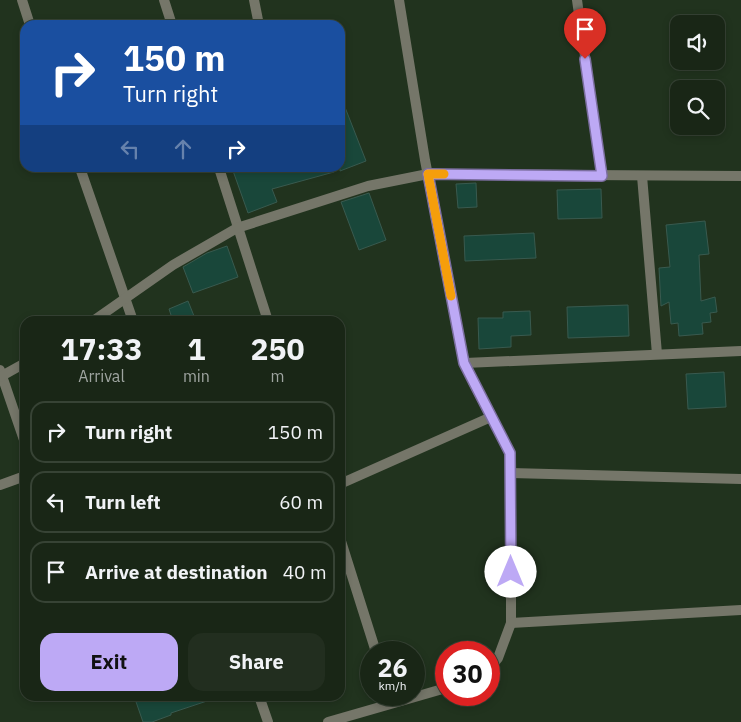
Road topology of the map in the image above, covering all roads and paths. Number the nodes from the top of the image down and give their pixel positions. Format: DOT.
graph roads {
  1 [pos="22,0"];
  2 [pos="164,0"];
  3 [pos="254,0"];
  4 [pos="398,0"];
  5 [pos="576,0"];
  6 [pos="28,20"];
  7 [pos="170,20"];
  8 [pos="258,20"];
  9 [pos="81,172"];
  10 [pos="220,172"];
  11 [pos="428,174"];
  12 [pos="602,176"];
  13 [pos="642,176"];
  14 [pos="741,176"];
  15 [pos="237,228"];
  16 [pos="126,299"];
  17 [pos="100,316"];
  18 [pos="131,316"];
  19 [pos="266,316"];
  20 [pos="741,351"];
  21 [pos="657,354"];
  22 [pos="464,363"];
  23 [pos="20,366"];
  24 [pos="1,375"];
  25 [pos="491,416"];
  26 [pos="20,429"];
  27 [pos="511,473"];
  28 [pos="20,478"];
  29 [pos="741,480"];
  30 [pos="345,482"];
  31 [pos="0,485"];
  32 [pos="345,554"];
  33 [pos="741,610"];
  34 [pos="511,623"];
  35 [pos="373,641"];
  36 [pos="500,653"];
  37 [pos="261,701"];
  38 [pos="371,706"];
  39 [pos="268,722"];
  40 [pos="328,722"];
  1 -- 6 [label="street"];
  2 -- 7 [label="street"];
  3 -- 8 [label="street"];
  4 -- 11 [label="street"];
  5 -- 12 [label="street"];
  9 -- 16 [label="street"];
  10 -- 15 [label="street"];
  11 -- 12 [label="street"];
  11 -- 15 [label="street"];
  11 -- 22 [label="street"];
  12 -- 13 [label="street"];
  13 -- 14 [label="street"];
  13 -- 21 [label="street"];
  15 -- 16 [label="street"];
  15 -- 19 [label="street"];
  16 -- 17 [label="street"];
  16 -- 18 [label="street"];
  20 -- 21 [label="street"];
  21 -- 22 [label="street"];
  22 -- 25 [label="street"];
  23 -- 24 [label="street"];
  24 -- 26 [label="street"];
  25 -- 27 [label="street"];
  25 -- 30 [label="street"];
  27 -- 29 [label="street"];
  27 -- 34 [label="street"];
  28 -- 31 [label="street"];
  32 -- 35 [label="street"];
  33 -- 34 [label="street"];
  34 -- 36 [label="street"];
  37 -- 39 [label="street"];
  38 -- 40 [label="street"];
}
